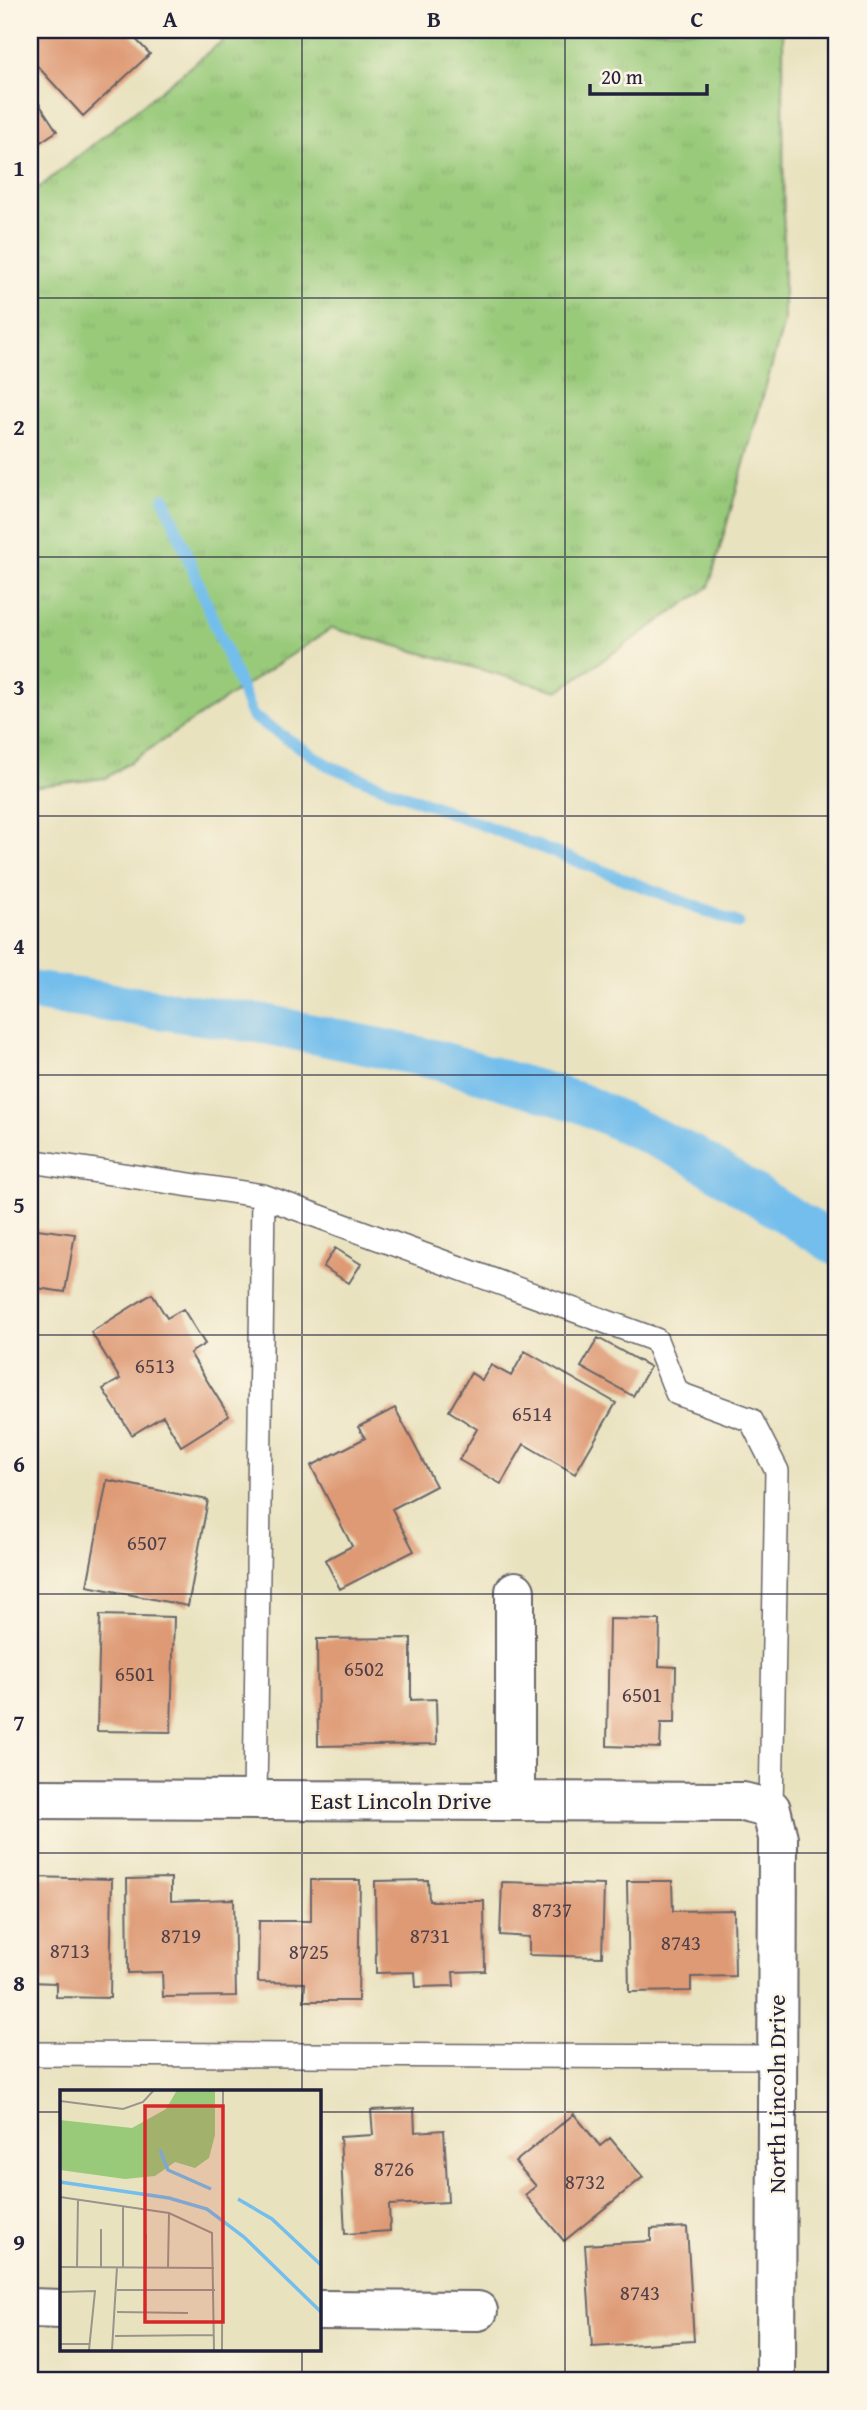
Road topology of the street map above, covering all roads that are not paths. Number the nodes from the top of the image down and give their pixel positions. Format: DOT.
graph roads {
  1 [pos="30,1161"];
  2 [pos="263,1196"];
  3 [pos="515,1591"];
  4 [pos="30,1799"];
  5 [pos="255,1800"];
  6 [pos="515,1801"];
  7 [pos="771,1809"];
  8 [pos="30,2054"];
  9 [pos="778,2057"];
  10 [pos="30,2308"];
  11 [pos="60,2309"];
  12 [pos="320,2310"];
  13 [pos="478,2311"];
  14 [pos="775,2380"];
  1 -- 2 [label="lane"];
  2 -- 5 [label="lane"];
  2 -- 7 [label="lane"];
  3 -- 6 [label="street"];
  4 -- 5 [label="street, East Lincoln Drive"];
  5 -- 6 [label="street, East Lincoln Drive"];
  6 -- 7 [label="street, East Lincoln Drive"];
  7 -- 9 [label="street, North Lincoln Drive"];
  8 -- 9 [label="lane"];
  9 -- 14 [label="street, North Lincoln Drive"];
  10 -- 11 [label="street"];
  12 -- 13 [label="street"];
}
